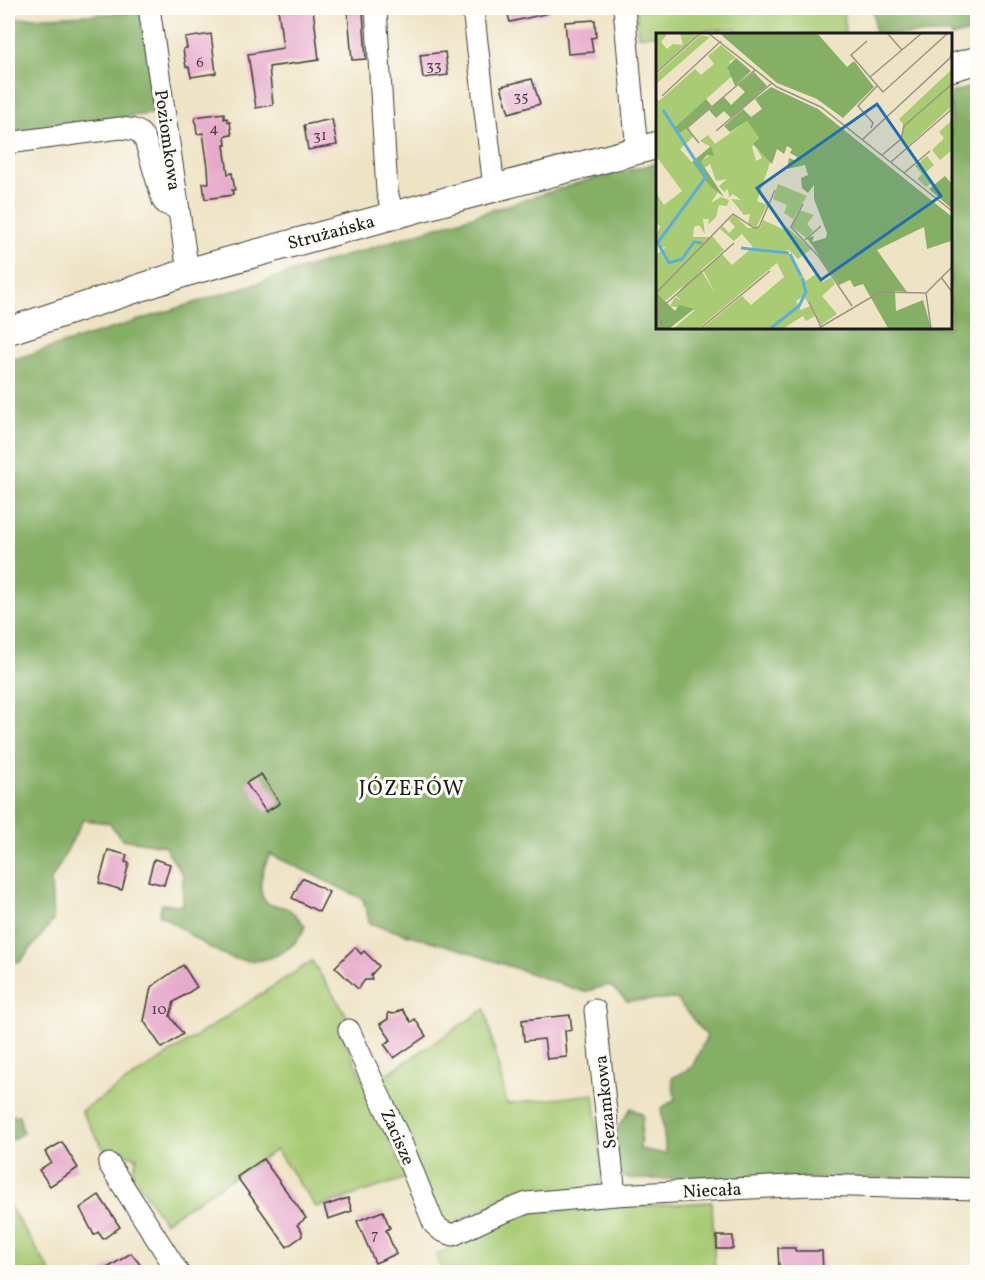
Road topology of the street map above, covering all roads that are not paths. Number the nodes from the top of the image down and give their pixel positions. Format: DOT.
graph roads {
  1 [pos="149,8"];
  2 [pos="376,8"];
  3 [pos="473,8"];
  4 [pos="624,8"];
  5 [pos="978,60"];
  6 [pos="952,68"];
  7 [pos="8,143"];
  8 [pos="648,148"];
  9 [pos="494,188"];
  10 [pos="178,209"];
  11 [pos="393,215"];
  12 [pos="188,272"];
  13 [pos="8,331"];
  14 [pos="595,1010"];
  15 [pos="349,1030"];
  16 [pos="109,1164"];
  17 [pos="978,1189"];
  18 [pos="615,1195"];
  19 [pos="453,1235"];
  20 [pos="178,1272"];
  1 -- 10 [label="street, Poziomkowa"];
  2 -- 11 [label="street"];
  3 -- 9 [label="street"];
  4 -- 8 [label="street"];
  5 -- 6 [label="main road"];
  7 -- 10 [label="street"];
  8 -- 9 [label="main road, Strużańska"];
  9 -- 11 [label="main road, Strużańska"];
  10 -- 12 [label="street, Poziomkowa"];
  11 -- 12 [label="main road, Strużańska"];
  12 -- 13 [label="main road, Strużańska"];
  14 -- 18 [label="street, Sezamkowa"];
  15 -- 19 [label="street, Zacisze"];
  16 -- 20 [label="street"];
  17 -- 18 [label="street, Niecała"];
  18 -- 19 [label="street, Niecała"];
}
